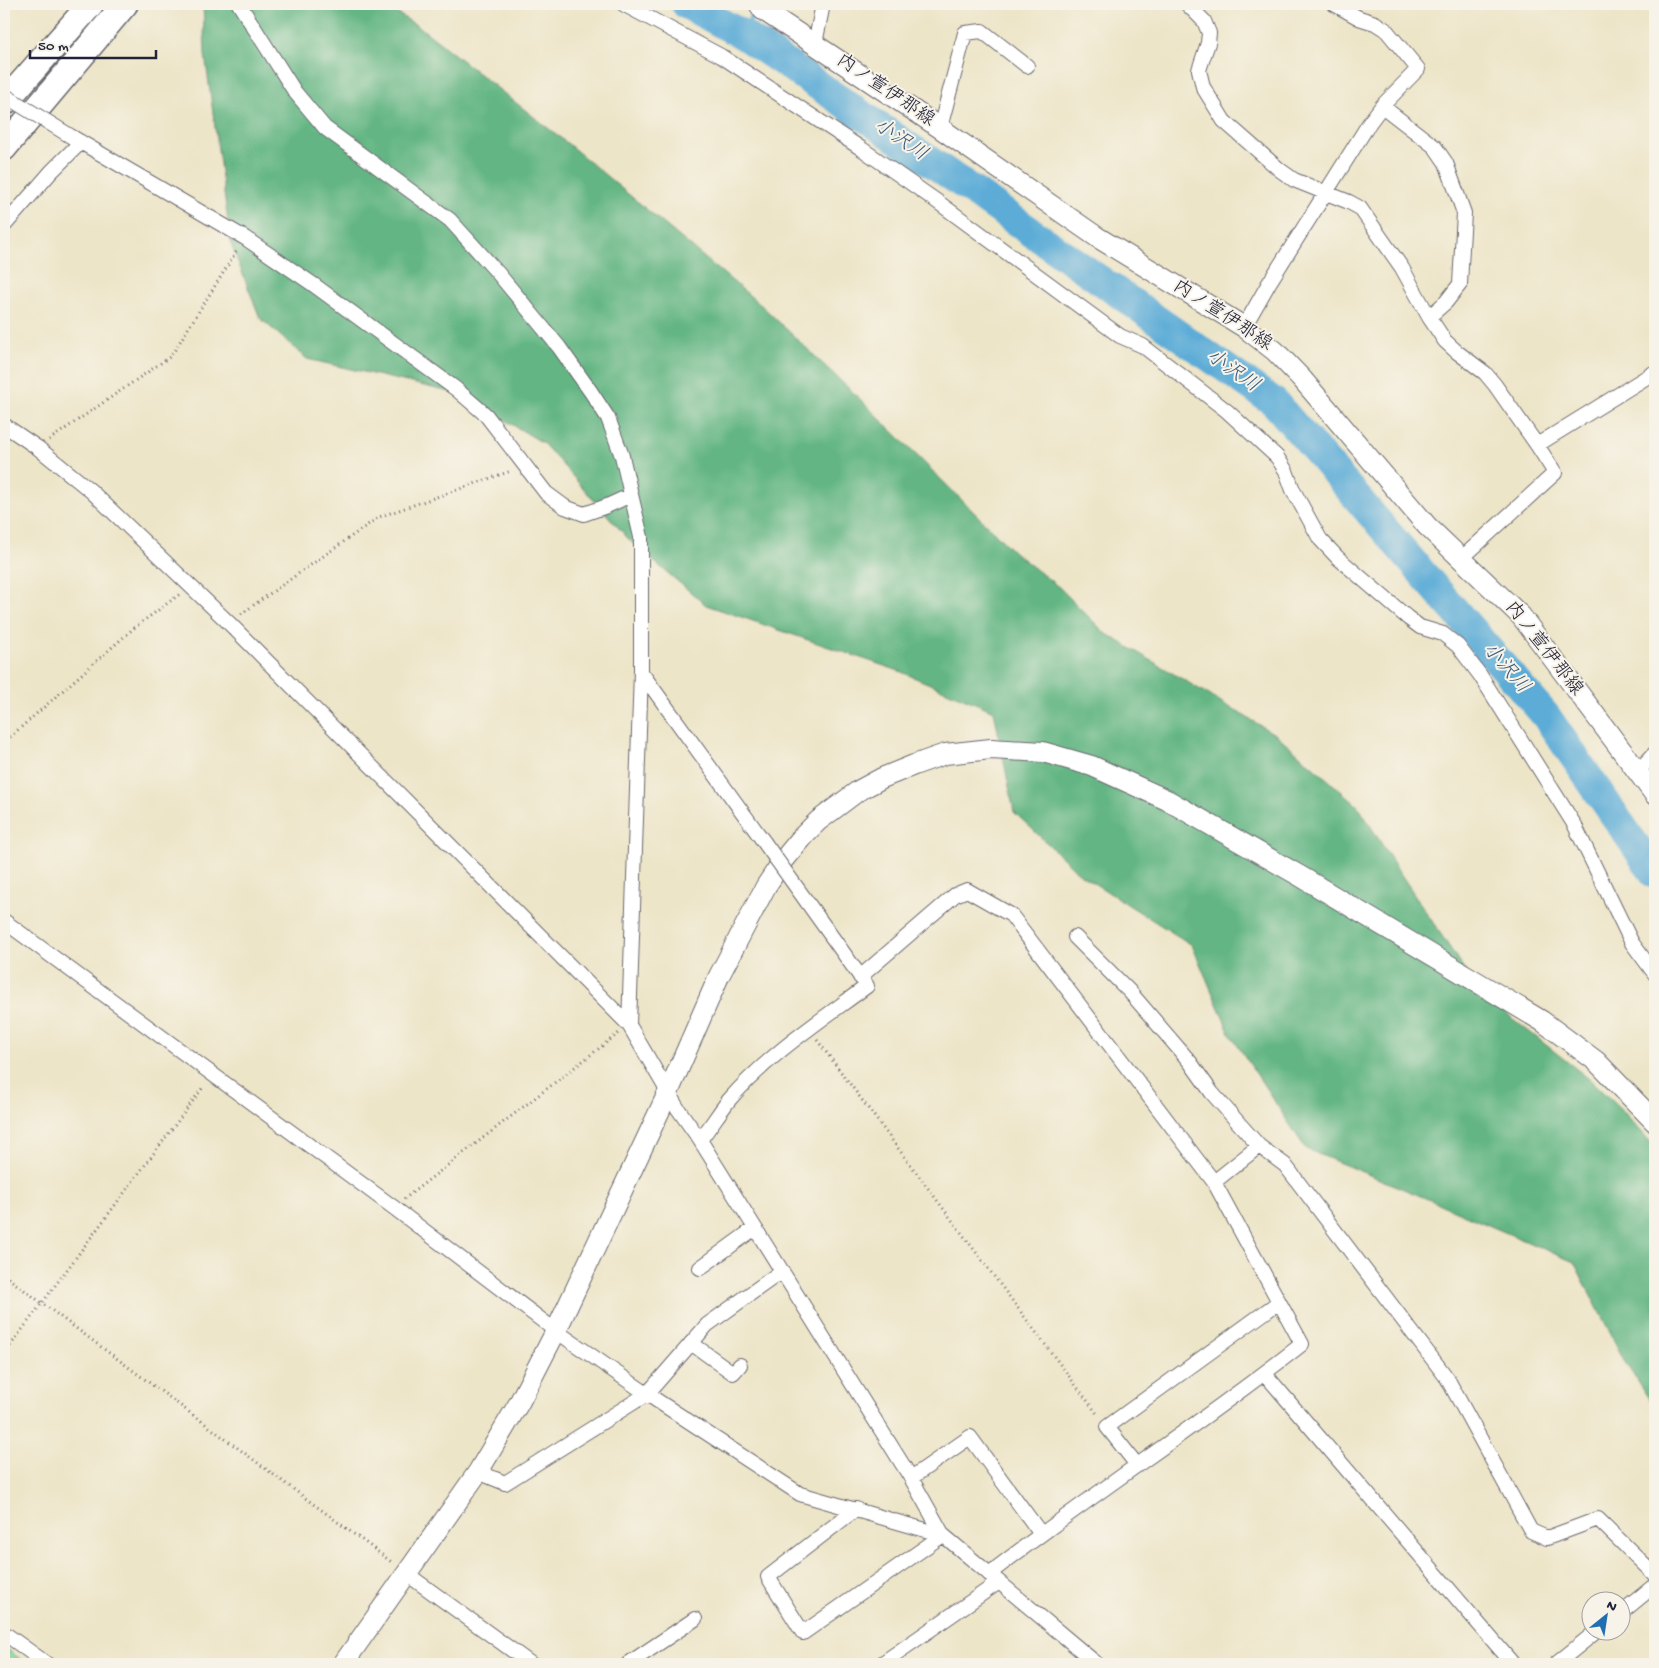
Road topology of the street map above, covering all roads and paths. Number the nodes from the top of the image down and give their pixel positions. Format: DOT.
graph roads {
  1 [pos="91,4"];
  2 [pos="239,4"];
  3 [pos="623,4"];
  4 [pos="759,4"];
  5 [pos="823,4"];
  6 [pos="1187,4"];
  7 [pos="1334,4"];
  8 [pos="124,6"];
  9 [pos="815,44"];
  10 [pos="1027,66"];
  11 [pos="4,95"];
  12 [pos="4,103"];
  13 [pos="1382,106"];
  14 [pos="940,128"];
  15 [pos="77,140"];
  16 [pos="4,148"];
  17 [pos="1326,193"];
  18 [pos="4,226"];
  19 [pos="245,238"];
  20 [pos="1429,317"];
  21 [pos="1244,327"];
  22 [pos="1655,372"];
  23 [pos="4,425"];
  24 [pos="1537,445"];
  25 [pos="38,448"];
  26 [pos="526,465"];
  27 [pos="630,495"];
  28 [pos="1462,558"];
  29 [pos="190,586"];
  30 [pos="229,623"];
  31 [pos="641,672"];
  32 [pos="4,745"];
  33 [pos="1655,753"];
  34 [pos="1637,772"];
  35 [pos="1655,795"];
  36 [pos="4,921"];
  37 [pos="1075,937"];
  38 [pos="1655,974"];
  39 [pos="860,976"];
  40 [pos="629,1025"];
  41 [pos="810,1029"];
  42 [pos="212,1075"];
  43 [pos="668,1093"];
  44 [pos="1655,1122"];
  45 [pos="700,1140"];
  46 [pos="1259,1146"];
  47 [pos="1214,1182"];
  48 [pos="393,1207"];
  49 [pos="755,1228"];
  50 [pos="700,1268"];
  51 [pos="782,1271"];
  52 [pos="4,1275"];
  53 [pos="41,1302"];
  54 [pos="1279,1302"];
  55 [pos="556,1331"];
  56 [pos="690,1343"];
  57 [pos="4,1354"];
  58 [pos="740,1366"];
  59 [pos="1264,1374"];
  60 [pos="646,1394"];
  61 [pos="1107,1426"];
  62 [pos="1137,1465"];
  63 [pos="478,1472"];
  64 [pos="910,1478"];
  65 [pos="856,1509"];
  66 [pos="1040,1534"];
  67 [pos="943,1535"];
  68 [pos="408,1574"];
  69 [pos="1655,1575"];
  70 [pos="994,1578"];
  71 [pos="1655,1585"];
  72 [pos="1632,1604"];
  73 [pos="695,1619"];
  74 [pos="4,1633"];
  75 [pos="1586,1640"];
  76 [pos="47,1664"];
  77 [pos="343,1664"];
  78 [pos="531,1664"];
  79 [pos="628,1664"];
  80 [pos="881,1664"];
  81 [pos="1097,1664"];
  82 [pos="1513,1664"];
  83 [pos="1556,1664"];
  1 -- 12 [label="highway"];
  2 -- 27 [label="street"];
  3 -- 38 [label="street"];
  4 -- 9 [label="street, 内ノ萱伊那線"];
  5 -- 9 [label="street"];
  6 -- 17 [label="street"];
  7 -- 13 [label="street"];
  8 -- 16 [label="highway"];
  9 -- 14 [label="street, 内ノ萱伊那線"];
  10 -- 14 [label="street"];
  11 -- 15 [label="street, bridge"];
  13 -- 17 [label="street"];
  13 -- 20 [label="street"];
  14 -- 21 [label="street, 内ノ萱伊那線"];
  15 -- 18 [label="street"];
  15 -- 19 [label="street"];
  17 -- 20 [label="street"];
  17 -- 21 [label="street"];
  19 -- 25 [label="path"];
  19 -- 26 [label="street"];
  20 -- 24 [label="street"];
  21 -- 28 [label="street, 内ノ萱伊那線"];
  22 -- 24 [label="street"];
  23 -- 25 [label="street"];
  24 -- 28 [label="street"];
  25 -- 29 [label="street"];
  26 -- 27 [label="street"];
  26 -- 30 [label="path"];
  27 -- 31 [label="street"];
  28 -- 34 [label="street, 内ノ萱伊那線"];
  29 -- 30 [label="street"];
  29 -- 32 [label="path"];
  30 -- 40 [label="street"];
  31 -- 39 [label="street, bridge"];
  31 -- 40 [label="street"];
  33 -- 34 [label="street"];
  34 -- 35 [label="street, 内ノ萱伊那線"];
  36 -- 42 [label="street"];
  37 -- 46 [label="street"];
  39 -- 41 [label="street"];
  39 -- 47 [label="street"];
  40 -- 43 [label="street"];
  40 -- 48 [label="path"];
  41 -- 45 [label="street"];
  41 -- 61 [label="path"];
  42 -- 48 [label="street"];
  42 -- 53 [label="path"];
  43 -- 44 [label="street"];
  43 -- 45 [label="street"];
  43 -- 55 [label="street"];
  45 -- 49 [label="street"];
  46 -- 47 [label="street"];
  46 -- 69 [label="street"];
  47 -- 54 [label="street"];
  48 -- 55 [label="street"];
  49 -- 50 [label="street"];
  49 -- 51 [label="street"];
  51 -- 56 [label="street"];
  51 -- 64 [label="street"];
  52 -- 53 [label="path"];
  53 -- 57 [label="path"];
  53 -- 68 [label="path"];
  54 -- 59 [label="street"];
  54 -- 61 [label="street"];
  55 -- 60 [label="street"];
  55 -- 63 [label="street"];
  56 -- 58 [label="street"];
  56 -- 60 [label="street"];
  59 -- 62 [label="street"];
  59 -- 82 [label="street"];
  60 -- 63 [label="street"];
  60 -- 65 [label="street"];
  61 -- 62 [label="street"];
  62 -- 66 [label="street"];
  63 -- 68 [label="street"];
  64 -- 66 [label="street"];
  64 -- 67 [label="street"];
  65 -- 67 [label="street"];
  65 -- 67 [label="street"];
  66 -- 70 [label="street"];
  67 -- 70 [label="street"];
  68 -- 77 [label="street"];
  68 -- 78 [label="street"];
  70 -- 80 [label="street"];
  70 -- 81 [label="street"];
  71 -- 72 [label="street"];
  73 -- 79 [label="street"];
  74 -- 76 [label="street"];
  75 -- 83 [label="street"];
}
